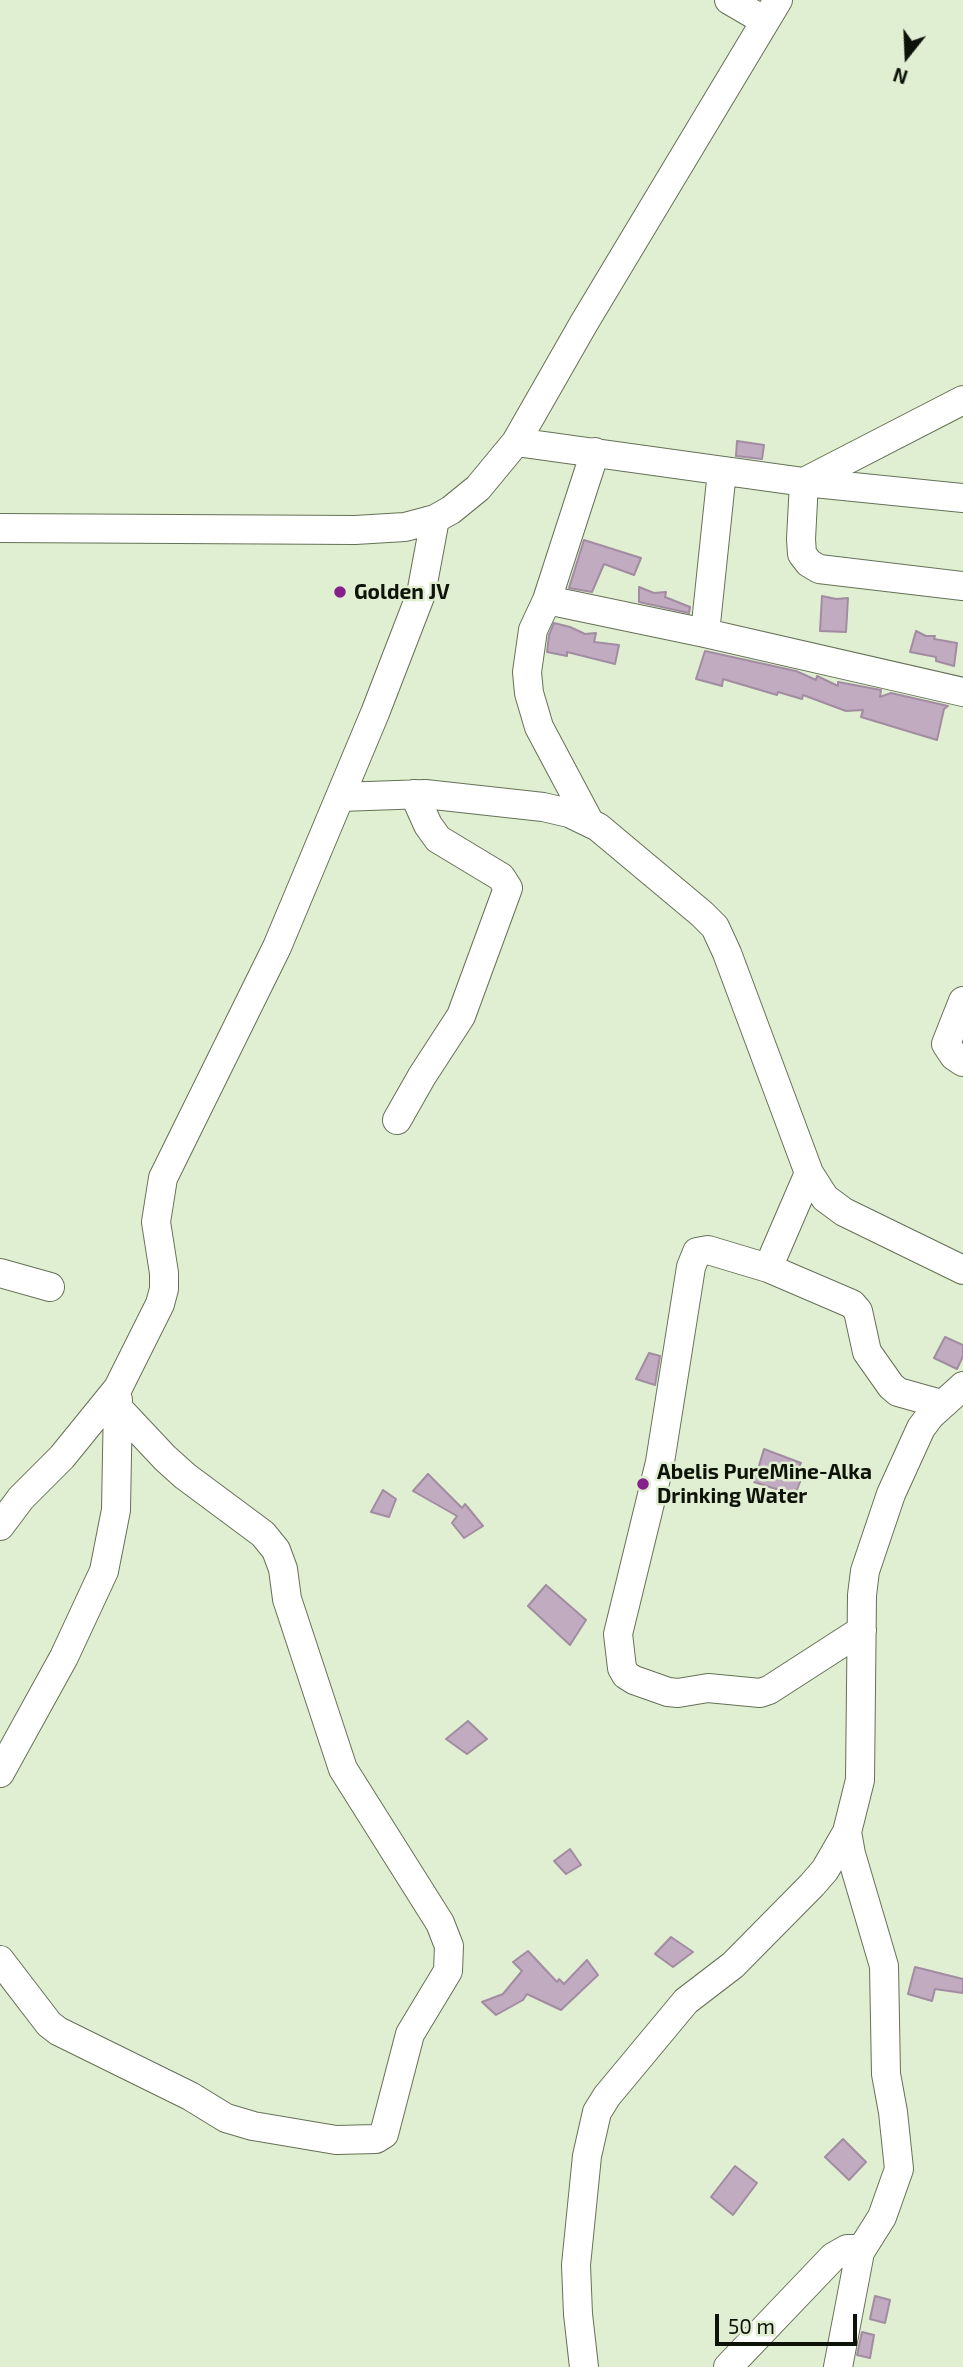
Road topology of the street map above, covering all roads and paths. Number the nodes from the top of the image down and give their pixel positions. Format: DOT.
graph roads {
  1 [pos="729,0"];
  2 [pos="772,10"];
  3 [pos="963,400"];
  4 [pos="516,442"];
  5 [pos="595,453"];
  6 [pos="722,471"];
  7 [pos="804,482"];
  8 [pos="963,498"];
  9 [pos="435,519"];
  10 [pos="0,528"];
  11 [pos="963,586"];
  12 [pos="547,600"];
  13 [pos="705,633"];
  14 [pos="963,692"];
  15 [pos="414,794"];
  16 [pos="340,797"];
  17 [pos="589,821"];
  18 [pos="963,1001"];
  19 [pos="963,1062"];
  20 [pos="397,1120"];
  21 [pos="809,1173"];
  22 [pos="768,1268"];
  23 [pos="963,1270"];
  24 [pos="0,1273"];
  25 [pos="50,1287"];
  26 [pos="963,1385"];
  27 [pos="118,1398"];
  28 [pos="941,1404"];
  29 [pos="0,1526"];
  30 [pos="862,1630"];
  31 [pos="0,1773"];
  32 [pos="847,1832"];
  33 [pos="0,1960"];
  34 [pos="863,2249"];
  35 [pos="840,2355"];
  36 [pos="584,2367"];
  37 [pos="728,2367"];
  38 [pos="820,2367"];
  1 -- 2 [label="street"];
  2 -- 4 [label="street"];
  3 -- 7 [label="street"];
  4 -- 5 [label="street"];
  4 -- 9 [label="street"];
  5 -- 6 [label="street"];
  5 -- 12 [label="street"];
  6 -- 7 [label="street"];
  6 -- 13 [label="street"];
  7 -- 8 [label="street"];
  7 -- 11 [label="street"];
  9 -- 10 [label="street"];
  9 -- 16 [label="street"];
  12 -- 13 [label="street"];
  12 -- 17 [label="street"];
  13 -- 14 [label="street"];
  15 -- 16 [label="street"];
  15 -- 17 [label="street"];
  15 -- 20 [label="street"];
  16 -- 27 [label="street"];
  17 -- 21 [label="street"];
  18 -- 19 [label="street"];
  21 -- 22 [label="street"];
  21 -- 23 [label="street"];
  22 -- 28 [label="street"];
  22 -- 30 [label="street"];
  24 -- 25 [label="street"];
  26 -- 28 [label="street"];
  27 -- 29 [label="street"];
  27 -- 31 [label="street"];
  27 -- 33 [label="street"];
  28 -- 30 [label="street"];
  30 -- 32 [label="street"];
  32 -- 34 [label="street"];
  32 -- 36 [label="street"];
  34 -- 35 [label="street"];
  34 -- 37 [label="street"];
  35 -- 38 [label="street"];
}
